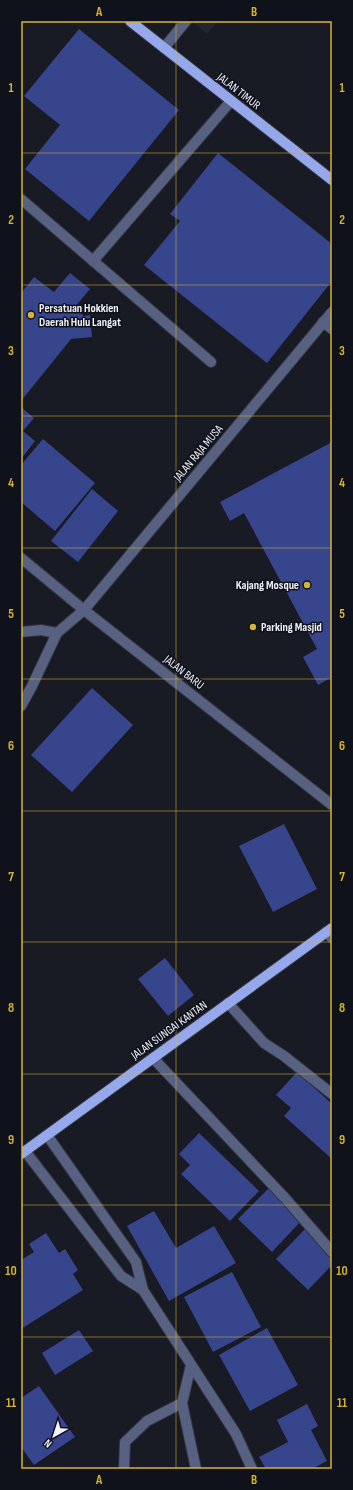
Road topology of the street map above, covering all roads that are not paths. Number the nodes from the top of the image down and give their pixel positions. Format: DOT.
graph roads {
  1 [pos="130,21"];
  2 [pos="186,21"];
  3 [pos="164,48"];
  4 [pos="231,101"];
  5 [pos="332,180"];
  6 [pos="21,199"];
  7 [pos="93,261"];
  8 [pos="332,312"];
  9 [pos="324,322"];
  10 [pos="332,329"];
  11 [pos="211,362"];
  12 [pos="21,558"];
  13 [pos="84,610"];
  14 [pos="21,632"];
  15 [pos="57,633"];
  16 [pos="21,706"];
  17 [pos="332,805"];
  18 [pos="330,933"];
  19 [pos="228,1003"];
  20 [pos="153,1058"];
  21 [pos="332,1094"];
  22 [pos="48,1135"];
  23 [pos="23,1152"];
  24 [pos="332,1252"];
  25 [pos="143,1290"];
  26 [pos="191,1365"];
  27 [pos="182,1403"];
  28 [pos="124,1469"];
  29 [pos="196,1469"];
  30 [pos="252,1469"];
  1 -- 3 [label="main road, JALAN TIMUR"];
  2 -- 3 [label="street"];
  3 -- 4 [label="main road, JALAN TIMUR"];
  4 -- 5 [label="main road, JALAN TIMUR"];
  4 -- 7 [label="street"];
  6 -- 7 [label="street"];
  7 -- 11 [label="street"];
  8 -- 9 [label="street, JALAN RAJA MUSA"];
  9 -- 10 [label="street"];
  9 -- 13 [label="street, JALAN RAJA MUSA"];
  12 -- 13 [label="street, JALAN BARU"];
  13 -- 15 [label="street, JALAN RAJA MUSA"];
  13 -- 17 [label="street, JALAN BARU"];
  14 -- 15 [label="street"];
  15 -- 16 [label="street"];
  18 -- 19 [label="main road, JALAN SUNGAI KANTAN"];
  19 -- 20 [label="main road, JALAN SUNGAI KANTAN"];
  19 -- 21 [label="street"];
  20 -- 22 [label="main road, JALAN SUNGAI KANTAN"];
  20 -- 24 [label="street"];
  22 -- 23 [label="main road, JALAN SUNGAI KANTAN"];
  22 -- 25 [label="street"];
  23 -- 25 [label="street"];
  25 -- 26 [label="street"];
  26 -- 27 [label="street"];
  26 -- 30 [label="street"];
  27 -- 28 [label="street"];
  27 -- 29 [label="street"];
}
